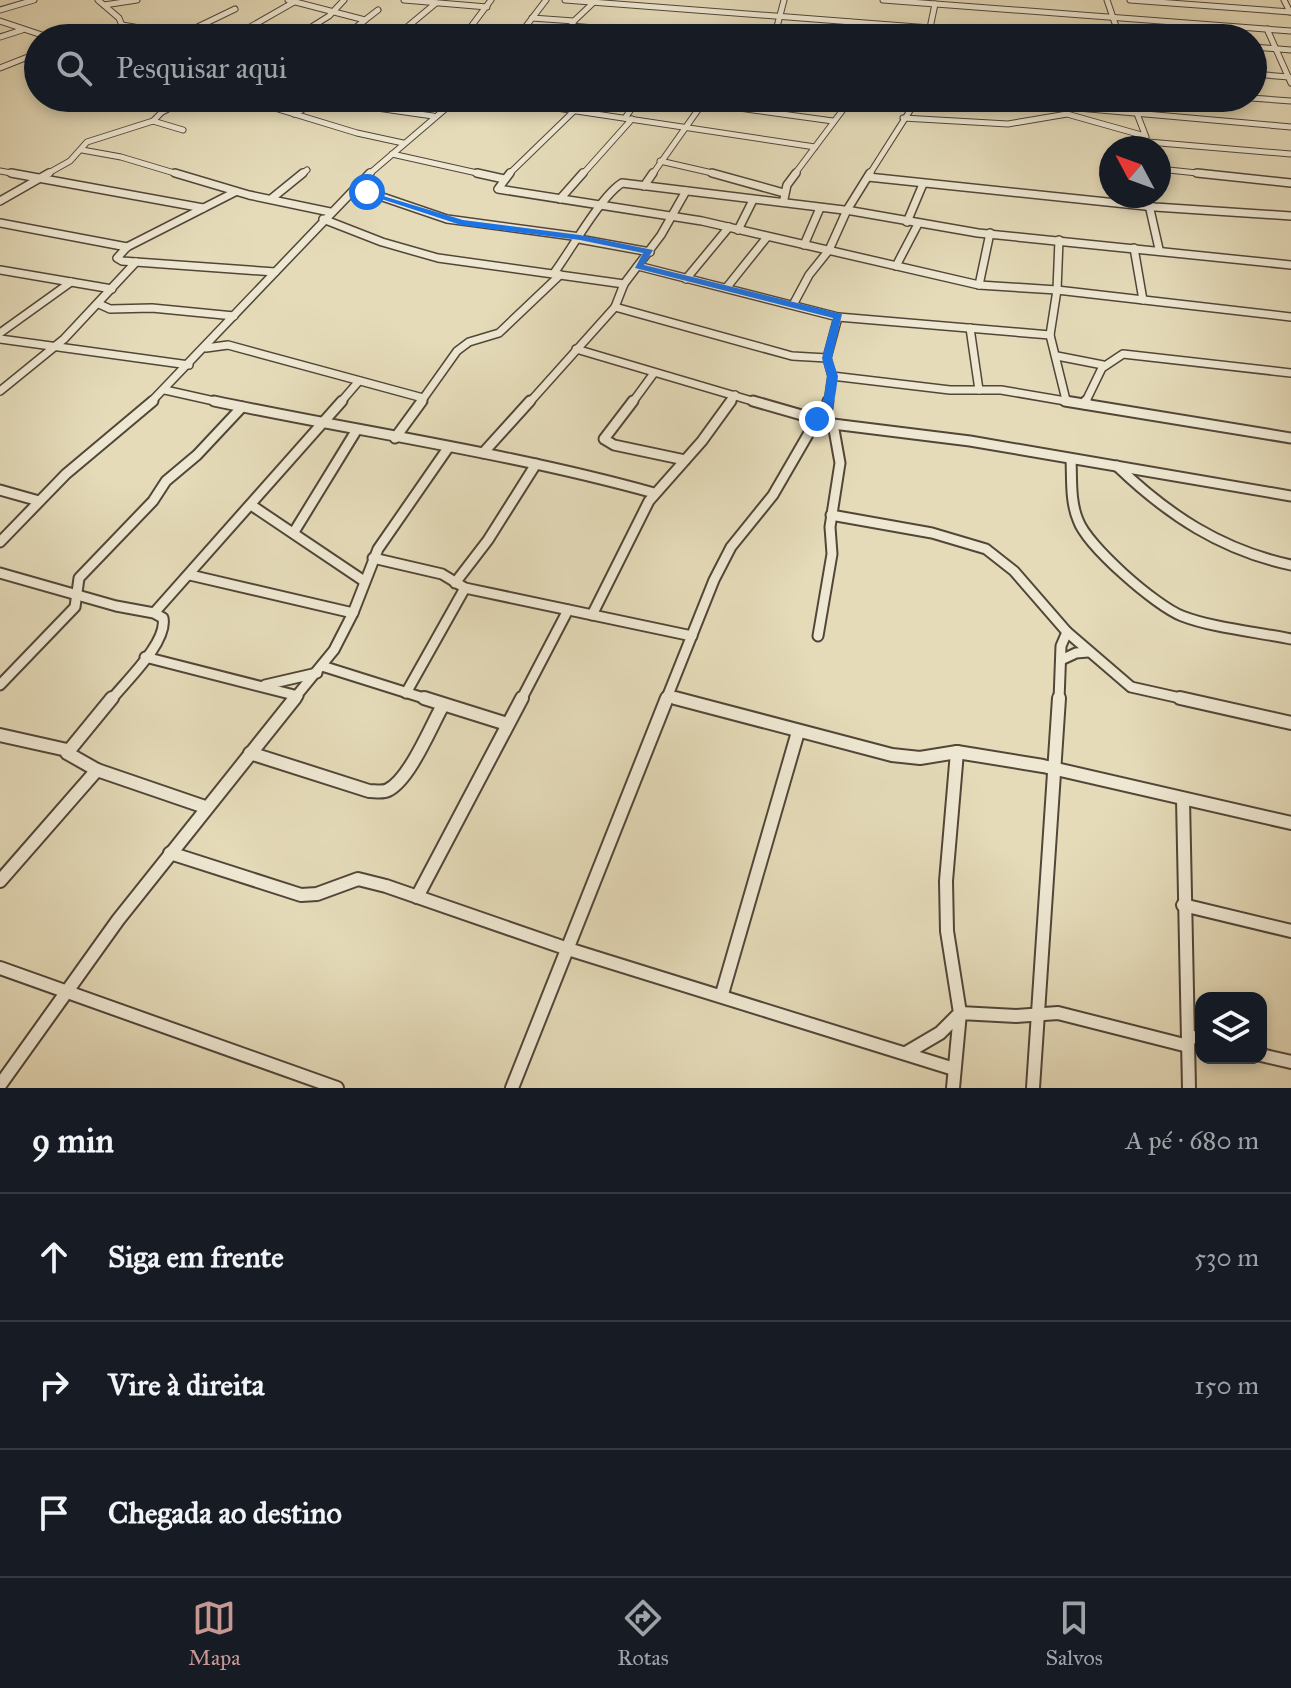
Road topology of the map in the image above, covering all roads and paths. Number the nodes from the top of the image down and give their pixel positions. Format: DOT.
graph roads {
  1 [pos="34,0"];
  2 [pos="137,0"];
  3 [pos="344,0"];
  4 [pos="404,0"];
  5 [pos="491,0"];
  6 [pos="546,0"];
  7 [pos="565,0"];
  8 [pos="784,0"];
  9 [pos="883,0"];
  10 [pos="1130,0"];
  11 [pos="1284,0"];
  12 [pos="291,1"];
  13 [pos="909,1"];
  14 [pos="1111,1"];
  15 [pos="21,2"];
  16 [pos="101,2"];
  17 [pos="599,2"];
  18 [pos="436,3"];
  19 [pos="118,4"];
  20 [pos="935,4"];
  21 [pos="972,4"];
  22 [pos="487,7"];
  23 [pos="235,9"];
  24 [pos="0,10"];
  25 [pos="111,10"];
  26 [pos="378,10"];
  27 [pos="332,11"];
  28 [pos="1290,12"];
  29 [pos="781,17"];
  30 [pos="1114,17"];
  31 [pos="532,18"];
  32 [pos="365,20"];
  33 [pos="0,21"];
  34 [pos="850,22"];
  35 [pos="573,23"];
  36 [pos="121,24"];
  37 [pos="204,24"];
  38 [pos="254,24"];
  39 [pos="314,24"];
  40 [pos="360,24"];
  41 [pos="411,24"];
  42 [pos="473,24"];
  43 [pos="528,24"];
  44 [pos="582,24"];
  45 [pos="779,24"];
  46 [pos="878,24"];
  47 [pos="931,24"];
  48 [pos="1116,24"];
  49 [pos="1203,24"];
  50 [pos="1267,29"];
  51 [pos="22,30"];
  52 [pos="1291,31"];
  53 [pos="0,39"];
  54 [pos="1267,48"];
  55 [pos="1276,49"];
  56 [pos="1291,50"];
  57 [pos="24,58"];
  58 [pos="0,62"];
  59 [pos="10,64"];
  60 [pos="0,68"];
  61 [pos="1267,76"];
  62 [pos="1290,79"];
  63 [pos="1267,99"];
  64 [pos="1290,101"];
  65 [pos="162,112"];
  66 [pos="288,112"];
  67 [pos="298,112"];
  68 [pos="405,112"];
  69 [pos="439,112"];
  70 [pos="573,112"];
  71 [pos="588,112"];
  72 [pos="631,112"];
  73 [pos="697,112"];
  74 [pos="770,112"];
  75 [pos="818,112"];
  76 [pos="840,112"];
  77 [pos="908,112"];
  78 [pos="1125,112"];
  79 [pos="1136,113"];
  80 [pos="294,114"];
  81 [pos="433,116"];
  82 [pos="1154,116"];
  83 [pos="628,118"];
  84 [pos="903,118"];
  85 [pos="817,119"];
  86 [pos="153,121"];
  87 [pos="833,121"];
  88 [pos="1139,122"];
  89 [pos="687,126"];
  90 [pos="1291,127"];
  91 [pos="183,130"];
  92 [pos="1134,136"];
  93 [pos="1145,136"];
  94 [pos="403,143"];
  95 [pos="1171,144"];
  96 [pos="815,147"];
  97 [pos="82,150"];
  98 [pos="392,154"];
  99 [pos="1291,154"];
  100 [pos="660,161"];
  101 [pos="307,170"];
  102 [pos="1171,170"];
  103 [pos="0,171"];
  104 [pos="868,177"];
  105 [pos="39,179"];
  106 [pos="504,179"];
  107 [pos="1291,183"];
  108 [pos="923,184"];
  109 [pos="644,186"];
  110 [pos="356,188"];
  111 [pos="686,191"];
  112 [pos="235,192"];
  113 [pos="784,193"];
  114 [pos="271,199"];
  115 [pos="560,199"];
  116 [pos="753,200"];
  117 [pos="0,201"];
  118 [pos="1099,201"];
  119 [pos="785,203"];
  120 [pos="600,205"];
  121 [pos="1171,207"];
  122 [pos="203,208"];
  123 [pos="820,208"];
  124 [pos="1152,208"];
  125 [pos="847,210"];
  126 [pos="330,212"];
  127 [pos="672,216"];
  128 [pos="1291,216"];
  129 [pos="323,219"];
  130 [pos="907,222"];
  131 [pos="0,223"];
  132 [pos="918,224"];
  133 [pos="729,227"];
  134 [pos="738,230"];
  135 [pos="990,233"];
  136 [pos="767,237"];
  137 [pos="579,238"];
  138 [pos="1059,240"];
  139 [pos="804,245"];
  140 [pos="127,247"];
  141 [pos="1134,248"];
  142 [pos="1159,249"];
  143 [pos="829,250"];
  144 [pos="650,252"];
  145 [pos="136,262"];
  146 [pos="1291,265"];
  147 [pos="638,266"];
  148 [pos="896,266"];
  149 [pos="1,270"];
  150 [pos="275,272"];
  151 [pos="557,274"];
  152 [pos="686,279"];
  153 [pos="71,282"];
  154 [pos="624,284"];
  155 [pos="979,285"];
  156 [pos="727,287"];
  157 [pos="112,289"];
  158 [pos="1057,290"];
  159 [pos="1143,300"];
  160 [pos="794,303"];
  161 [pos="99,304"];
  162 [pos="615,307"];
  163 [pos="234,316"];
  164 [pos="838,317"];
  165 [pos="1291,317"];
  166 [pos="970,328"];
  167 [pos="222,331"];
  168 [pos="1050,335"];
  169 [pos="0,336"];
  170 [pos="228,345"];
  171 [pos="206,348"];
  172 [pos="53,349"];
  173 [pos="576,349"];
  174 [pos="1057,356"];
  175 [pos="827,358"];
  176 [pos="167,362"];
  177 [pos="189,365"];
  178 [pos="1103,365"];
  179 [pos="654,373"];
  180 [pos="1291,373"];
  181 [pos="832,376"];
  182 [pos="173,381"];
  183 [pos="359,381"];
  184 [pos="165,390"];
  185 [pos="979,390"];
  186 [pos="0,391"];
  187 [pos="735,395"];
  188 [pos="423,398"];
  189 [pos="1066,400"];
  190 [pos="1085,404"];
  191 [pos="242,407"];
  192 [pos="817,419"];
  193 [pos="320,423"];
  194 [pos="833,424"];
  195 [pos="356,431"];
  196 [pos="395,438"];
  197 [pos="1291,438"];
  198 [pos="448,448"];
  199 [pos="483,453"];
  200 [pos="1071,459"];
  201 [pos="685,460"];
  202 [pos="536,464"];
  203 [pos="1117,466"];
  204 [pos="0,490"];
  205 [pos="654,493"];
  206 [pos="1291,496"];
  207 [pos="39,501"];
  208 [pos="251,505"];
  209 [pos="831,515"];
  210 [pos="294,532"];
  211 [pos="0,542"];
  212 [pos="373,558"];
  213 [pos="1291,565"];
  214 [pos="0,573"];
  215 [pos="190,575"];
  216 [pos="364,581"];
  217 [pos="460,586"];
  218 [pos="75,595"];
  219 [pos="568,610"];
  220 [pos="154,613"];
  221 [pos="353,613"];
  222 [pos="592,615"];
  223 [pos="1067,632"];
  224 [pos="692,636"];
  225 [pos="818,636"];
  226 [pos="1291,639"];
  227 [pos="1088,652"];
  228 [pos="145,657"];
  229 [pos="1061,660"];
  230 [pos="319,669"];
  231 [pos="0,685"];
  232 [pos="258,686"];
  233 [pos="406,693"];
  234 [pos="298,696"];
  235 [pos="667,696"];
  236 [pos="443,705"];
  237 [pos="1291,723"];
  238 [pos="507,724"];
  239 [pos="798,732"];
  240 [pos="0,735"];
  241 [pos="67,750"];
  242 [pos="957,752"];
  243 [pos="250,753"];
  244 [pos="1058,769"];
  245 [pos="97,770"];
  246 [pos="1183,799"];
  247 [pos="205,807"];
  248 [pos="1291,823"];
  249 [pos="170,853"];
  250 [pos="0,881"];
  251 [pos="417,897"];
  252 [pos="1183,905"];
  253 [pos="1291,931"];
  254 [pos="568,949"];
  255 [pos="0,968"];
  256 [pos="67,991"];
  257 [pos="722,994"];
  258 [pos="960,1013"];
  259 [pos="1036,1013"];
  260 [pos="1193,1040"];
  261 [pos="906,1053"];
  262 [pos="1267,1056"];
  263 [pos="1291,1062"];
  264 [pos="954,1069"];
  265 [pos="0,1085"];
  266 [pos="337,1088"];
  267 [pos="512,1088"];
  268 [pos="953,1088"];
  269 [pos="1033,1088"];
  270 [pos="1189,1088"];
  1 -- 15 [label="street"];
  2 -- 19 [label="street"];
  3 -- 27 [label="street"];
  4 -- 18 [label="street"];
  5 -- 22 [label="street"];
  6 -- 31 [label="street"];
  7 -- 17 [label="street"];
  8 -- 29 [label="street"];
  9 -- 13 [label="street"];
  10 -- 28 [label="street"];
  11 -- 28 [label="street"];
  12 -- 27 [label="street"];
  12 -- 38 [label="street"];
  13 -- 20 [label="street"];
  14 -- 30 [label="street"];
  15 -- 24 [label="street"];
  16 -- 19 [label="street"];
  16 -- 25 [label="street"];
  17 -- 29 [label="street"];
  17 -- 35 [label="street"];
  18 -- 22 [label="street"];
  18 -- 41 [label="street"];
  19 -- 25 [label="street"];
  20 -- 21 [label="street"];
  20 -- 47 [label="street"];
  21 -- 30 [label="street"];
  22 -- 42 [label="street"];
  23 -- 37 [label="street"];
  25 -- 36 [label="street"];
  26 -- 32 [label="street"];
  27 -- 32 [label="street"];
  27 -- 39 [label="street"];
  29 -- 34 [label="street"];
  29 -- 45 [label="street"];
  30 -- 48 [label="street"];
  30 -- 49 [label="street"];
  31 -- 35 [label="street"];
  31 -- 43 [label="street"];
  32 -- 40 [label="street"];
  33 -- 51 [label="street"];
  34 -- 46 [label="street"];
  35 -- 44 [label="street"];
  50 -- 52 [label="street"];
  50 -- 55 [label="street"];
  51 -- 53 [label="street"];
  54 -- 55 [label="street"];
  55 -- 56 [label="street"];
  55 -- 62 [label="street"];
  57 -- 59 [label="street"];
  58 -- 59 [label="street"];
  59 -- 60 [label="street"];
  61 -- 62 [label="street"];
  63 -- 64 [label="street"];
  65 -- 86 [label="street"];
  66 -- 80 [label="street"];
  67 -- 80 [label="street"];
  68 -- 81 [label="street"];
  69 -- 81 [label="street"];
  70 -- 106 [label="street"];
  71 -- 83 [label="street"];
  72 -- 83 [label="street"];
  73 -- 89 [label="street"];
  74 -- 85 [label="street"];
  75 -- 85 [label="street"];
  76 -- 87 [label="street"];
  77 -- 84 [label="street"];
  78 -- 79 [label="street"];
  79 -- 82 [label="street"];
  79 -- 88 [label="street"];
  80 -- 94 [label="street"];
  81 -- 94 [label="street"];
  82 -- 88 [label="street"];
  82 -- 90 [label="street"];
  83 -- 89 [label="street"];
  83 -- 115 [label="street"];
  84 -- 92 [label="street"];
  84 -- 104 [label="street"];
  85 -- 87 [label="street"];
  86 -- 91 [label="street"];
  86 -- 97 [label="street"];
  87 -- 96 [label="street"];
  88 -- 93 [label="street"];
  89 -- 96 [label="street"];
  89 -- 100 [label="street"];
  94 -- 98 [label="street"];
  95 -- 99 [label="street"];
  96 -- 113 [label="street"];
  97 -- 105 [label="street"];
  97 -- 112 [label="street"];
  98 -- 106 [label="street"];
  98 -- 110 [label="street"];
  100 -- 109 [label="street"];
  100 -- 113 [label="street"];
  101 -- 114 [label="street"];
  102 -- 107 [label="street"];
  103 -- 105 [label="street"];
  104 -- 108 [label="street"];
  104 -- 125 [label="street"];
  105 -- 117 [label="street"];
  105 -- 122 [label="street"];
  106 -- 115 [label="street"];
  108 -- 118 [label="street"];
  108 -- 130 [label="street"];
  109 -- 111 [label="street"];
  109 -- 120 [label="street"];
  110 -- 126 [label="street"];
  110 -- 137 [label="street"];
  111 -- 116 [label="street"];
  111 -- 127 [label="street"];
  112 -- 114 [label="street"];
  112 -- 122 [label="street"];
  113 -- 119 [label="street"];
  114 -- 126 [label="street"];
  115 -- 120 [label="street"];
  116 -- 119 [label="street"];
  116 -- 134 [label="street"];
  119 -- 123 [label="street"];
  120 -- 127 [label="street"];
  120 -- 137 [label="street"];
  121 -- 128 [label="street"];
  122 -- 140 [label="street"];
  123 -- 125 [label="street"];
  123 -- 139 [label="street"];
  124 -- 142 [label="street"];
  125 -- 130 [label="street"];
  125 -- 143 [label="street"];
  126 -- 129 [label="street"];
  127 -- 133 [label="street"];
  127 -- 144 [label="street"];
  129 -- 150 [label="street"];
  129 -- 151 [label="street"];
  130 -- 132 [label="street"];
  131 -- 140 [label="street"];
  132 -- 135 [label="street"];
  132 -- 148 [label="street"];
  133 -- 134 [label="street"];
  133 -- 152 [label="street"];
  134 -- 136 [label="street"];
  135 -- 138 [label="street"];
  135 -- 155 [label="street"];
  136 -- 139 [label="street"];
  136 -- 156 [label="street"];
  137 -- 144 [label="street"];
  137 -- 151 [label="street"];
  138 -- 141 [label="street"];
  138 -- 158 [label="street"];
  139 -- 143 [label="street"];
  140 -- 145 [label="street"];
  141 -- 142 [label="street"];
  141 -- 159 [label="street"];
  142 -- 146 [label="street"];
  143 -- 148 [label="street"];
  143 -- 160 [label="street"];
  144 -- 147 [label="street"];
  145 -- 150 [label="street"];
  145 -- 157 [label="street"];
  147 -- 152 [label="street"];
  147 -- 154 [label="street"];
  148 -- 155 [label="street"];
  149 -- 153 [label="street"];
  150 -- 163 [label="street"];
  151 -- 154 [label="street"];
  151 -- 188 [label="street"];
  152 -- 156 [label="street"];
  153 -- 157 [label="street"];
  153 -- 169 [label="street"];
  154 -- 162 [label="street"];
  155 -- 158 [label="street"];
  156 -- 160 [label="street"];
  157 -- 161 [label="street"];
  158 -- 159 [label="street"];
  158 -- 168 [label="street"];
  159 -- 165 [label="street"];
  160 -- 164 [label="street"];
  161 -- 163 [label="street"];
  161 -- 172 [label="street"];
  162 -- 173 [label="street"];
  162 -- 175 [label="street"];
  163 -- 167 [label="street"];
  164 -- 166 [label="street"];
  164 -- 175 [label="street"];
  166 -- 168 [label="street"];
  166 -- 185 [label="street"];
  167 -- 170 [label="street"];
  167 -- 171 [label="street"];
  168 -- 174 [label="street"];
  169 -- 172 [label="street"];
  170 -- 171 [label="street"];
  170 -- 183 [label="street"];
  171 -- 177 [label="street"];
  172 -- 176 [label="street"];
  172 -- 186 [label="street"];
  173 -- 179 [label="street"];
  173 -- 199 [label="street"];
  174 -- 178 [label="street"];
  174 -- 189 [label="street"];
  175 -- 181 [label="street"];
  176 -- 177 [label="street"];
  176 -- 182 [label="street"];
  177 -- 182 [label="street"];
  178 -- 180 [label="street"];
  178 -- 190 [label="street"];
  179 -- 187 [label="street"];
  179 -- 201 [label="street"];
  181 -- 185 [label="street"];
  181 -- 192 [label="street"];
  182 -- 184 [label="street"];
  183 -- 188 [label="street"];
  183 -- 193 [label="street"];
  184 -- 191 [label="street"];
  184 -- 207 [label="street"];
  185 -- 189 [label="street"];
  187 -- 192 [label="street"];
  187 -- 201 [label="street"];
  188 -- 196 [label="street"];
  189 -- 190 [label="street"];
  190 -- 197 [label="street"];
  191 -- 193 [label="street"];
  191 -- 218 [label="street"];
  192 -- 194 [label="street"];
  192 -- 224 [label="street"];
  193 -- 195 [label="street"];
  193 -- 208 [label="street"];
  194 -- 200 [label="street"];
  194 -- 209 [label="street"];
  195 -- 196 [label="street"];
  195 -- 210 [label="street"];
  196 -- 198 [label="street"];
  198 -- 199 [label="street"];
  198 -- 212 [label="street"];
  199 -- 202 [label="street"];
  200 -- 203 [label="street"];
  200 -- 226 [label="street"];
  201 -- 205 [label="street"];
  202 -- 205 [label="street"];
  202 -- 217 [label="street"];
  203 -- 206 [label="street"];
  203 -- 213 [label="street"];
  204 -- 207 [label="street"];
  205 -- 222 [label="street"];
  207 -- 211 [label="street"];
  208 -- 210 [label="street"];
  208 -- 215 [label="street"];
  209 -- 223 [label="street"];
  209 -- 225 [label="street"];
  210 -- 216 [label="street"];
  212 -- 216 [label="street"];
  212 -- 217 [label="street"];
  214 -- 218 [label="street"];
  215 -- 220 [label="street"];
  215 -- 221 [label="street"];
  216 -- 221 [label="street"];
  217 -- 219 [label="street"];
  217 -- 233 [label="street"];
  218 -- 220 [label="street"];
  218 -- 231 [label="street"];
  219 -- 222 [label="street"];
  219 -- 238 [label="street"];
  220 -- 228 [label="street"];
  221 -- 230 [label="street"];
  222 -- 224 [label="street"];
  223 -- 227 [label="street"];
  223 -- 229 [label="street"];
  224 -- 235 [label="street"];
  227 -- 229 [label="street"];
  227 -- 237 [label="street"];
  228 -- 232 [label="street"];
  228 -- 241 [label="street"];
  229 -- 244 [label="street"];
  230 -- 232 [label="street"];
  230 -- 233 [label="street"];
  230 -- 234 [label="street"];
  232 -- 234 [label="street"];
  233 -- 236 [label="street"];
  234 -- 243 [label="street"];
  235 -- 239 [label="street"];
  235 -- 254 [label="street"];
  236 -- 238 [label="street"];
  236 -- 243 [label="street"];
  238 -- 251 [label="street"];
  239 -- 242 [label="street"];
  239 -- 257 [label="street"];
  240 -- 241 [label="street"];
  241 -- 245 [label="street"];
  242 -- 244 [label="street"];
  242 -- 258 [label="street"];
  243 -- 247 [label="street"];
  244 -- 246 [label="street"];
  244 -- 259 [label="street"];
  245 -- 247 [label="street"];
  245 -- 250 [label="street"];
  246 -- 248 [label="street"];
  246 -- 252 [label="street"];
  247 -- 249 [label="street"];
  249 -- 251 [label="street"];
  249 -- 256 [label="street"];
  251 -- 254 [label="street"];
  252 -- 253 [label="street"];
  252 -- 260 [label="street"];
  254 -- 257 [label="street"];
  254 -- 267 [label="street"];
  255 -- 256 [label="street"];
  256 -- 265 [label="street"];
  256 -- 266 [label="street"];
  257 -- 261 [label="street"];
  258 -- 259 [label="street"];
  258 -- 261 [label="street"];
  258 -- 264 [label="street"];
  259 -- 260 [label="street"];
  259 -- 269 [label="street"];
  260 -- 270 [label="street"];
  261 -- 264 [label="street"];
  262 -- 263 [label="street"];
  264 -- 268 [label="street"];
}
